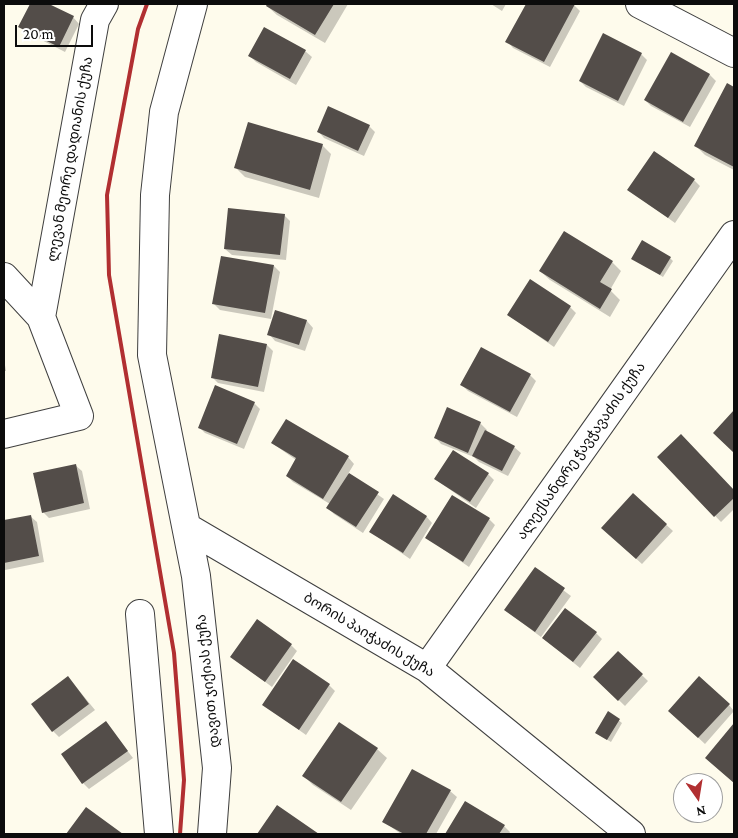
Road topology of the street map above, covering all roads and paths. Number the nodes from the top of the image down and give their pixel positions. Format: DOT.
graph roads {
  1 [pos="104,4"];
  2 [pos="193,4"];
  3 [pos="640,4"];
  4 [pos="734,53"];
  5 [pos="734,235"];
  6 [pos="4,276"];
  7 [pos="41,317"];
  8 [pos="4,434"];
  9 [pos="188,528"];
  10 [pos="140,614"];
  11 [pos="427,668"];
  12 [pos="159,834"];
  13 [pos="212,834"];
  14 [pos="631,834"];
  1 -- 7 [label="street, ლევან მეორე დადიანის ქუჩა"];
  2 -- 9 [label="street"];
  3 -- 4 [label="street"];
  5 -- 11 [label="street, ალექსანდრე ჭავჭავაძის ქუჩა"];
  6 -- 7 [label="street"];
  7 -- 8 [label="street"];
  9 -- 11 [label="street, ბორის პაიჭაძის ქუჩა"];
  9 -- 13 [label="street, დავით ჯიქიას ქუჩა"];
  10 -- 12 [label="street"];
  11 -- 14 [label="street, ბორის პაიჭაძის ქუჩა"];
}
